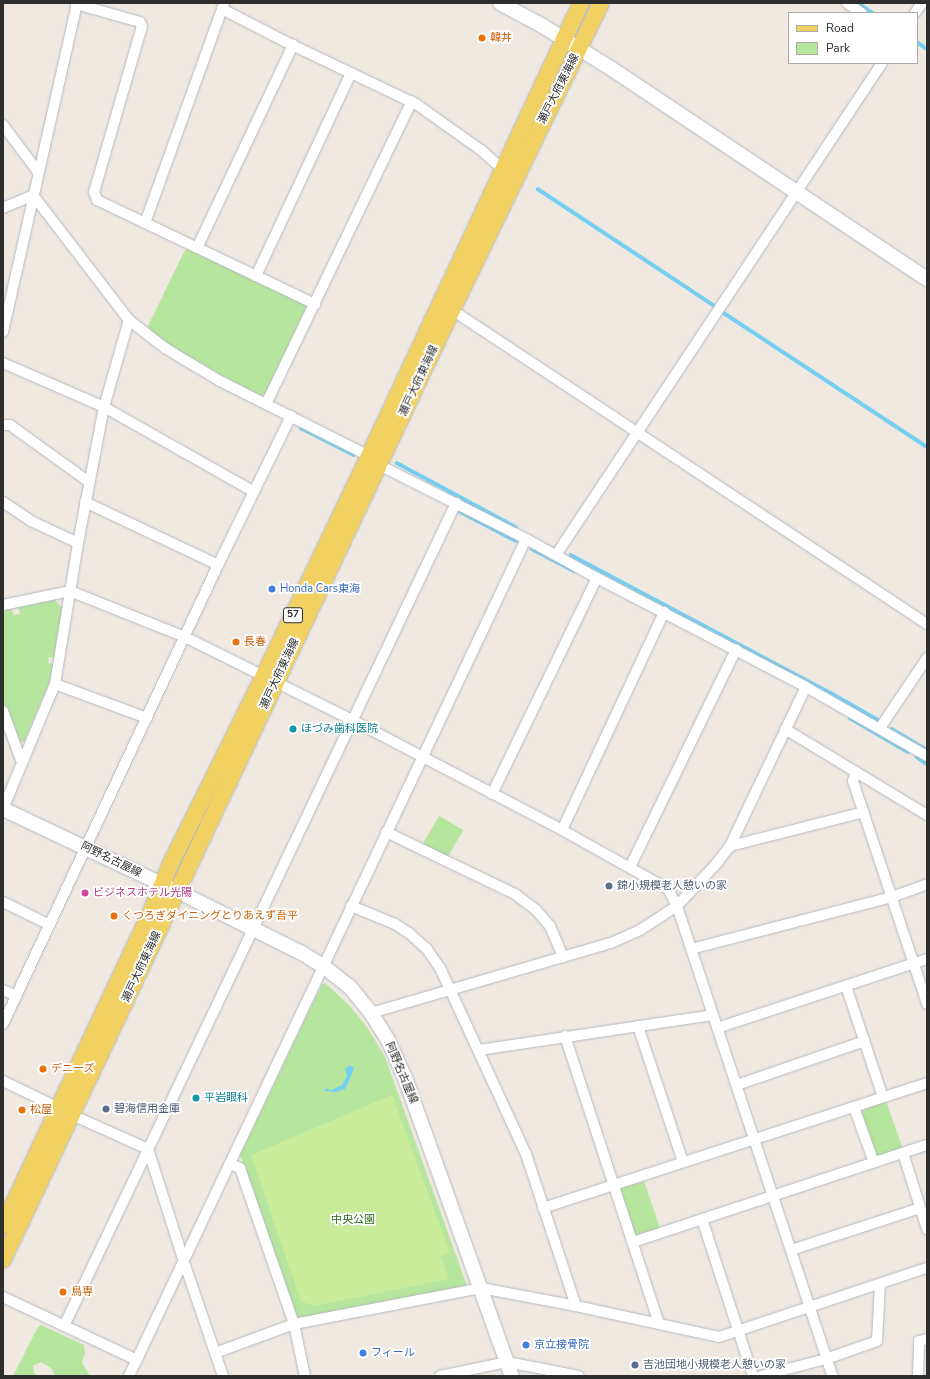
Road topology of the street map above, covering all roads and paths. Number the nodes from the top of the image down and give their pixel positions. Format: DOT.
graph roads {
  1 [pos="500,3"];
  2 [pos="581,3"];
  3 [pos="601,3"];
  4 [pos="847,3"];
  5 [pos="922,3"];
  6 [pos="76,4"];
  7 [pos="223,6"];
  8 [pos="860,12"];
  9 [pos="916,12"];
  10 [pos="564,40"];
  11 [pos="293,45"];
  12 [pos="579,49"];
  13 [pos="881,64"];
  14 [pos="352,73"];
  15 [pos="412,101"];
  16 [pos="3,125"];
  17 [pos="503,170"];
  18 [pos="38,172"];
  19 [pos="797,193"];
  20 [pos="33,195"];
  21 [pos="3,208"];
  22 [pos="145,223"];
  23 [pos="197,248"];
  24 [pos="256,276"];
  25 [pos="927,279"];
  26 [pos="315,304"];
  27 [pos="452,310"];
  28 [pos="129,320"];
  29 [pos="3,332"];
  30 [pos="3,363"];
  31 [pos="266,404"];
  32 [pos="104,407"];
  33 [pos="291,416"];
  34 [pos="3,425"];
  35 [pos="637,431"];
  36 [pos="374,460"];
  37 [pos="89,482"];
  38 [pos="254,492"];
  39 [pos="3,502"];
  40 [pos="85,502"];
  41 [pos="456,503"];
  42 [pos="526,539"];
  43 [pos="78,542"];
  44 [pos="556,555"];
  45 [pos="218,565"];
  46 [pos="597,578"];
  47 [pos="70,591"];
  48 [pos="3,605"];
  49 [pos="664,612"];
  50 [pos="927,624"];
  51 [pos="185,637"];
  52 [pos="736,650"];
  53 [pos="927,658"];
  54 [pos="270,678"];
  55 [pos="55,684"];
  56 [pos="806,687"];
  57 [pos="3,711"];
  58 [pos="147,718"];
  59 [pos="352,720"];
  60 [pos="880,728"];
  61 [pos="785,729"];
  62 [pos="927,756"];
  63 [pos="422,758"];
  64 [pos="22,763"];
  65 [pos="856,772"];
  66 [pos="492,794"];
  67 [pos="3,809"];
  68 [pos="864,812"];
  69 [pos="927,814"];
  70 [pos="562,830"];
  71 [pos="386,832"];
  72 [pos="730,846"];
  73 [pos="87,849"];
  74 [pos="630,867"];
  75 [pos="927,884"];
  76 [pos="162,885"];
  77 [pos="178,892"];
  78 [pos="892,897"];
  79 [pos="3,902"];
  80 [pos="351,906"];
  81 [pos="677,906"];
  82 [pos="50,925"];
  83 [pos="254,929"];
  84 [pos="691,949"];
  85 [pos="563,957"];
  86 [pos="927,959"];
  87 [pos="914,964"];
  88 [pos="323,966"];
  89 [pos="846,986"];
  90 [pos="3,990"];
  91 [pos="450,990"];
  92 [pos="16,996"];
  93 [pos="927,1004"];
  94 [pos="371,1013"];
  95 [pos="712,1015"];
  96 [pos="3,1024"];
  97 [pos="638,1026"];
  98 [pos="717,1028"];
  99 [pos="565,1036"];
  100 [pos="866,1041"];
  101 [pos="479,1050"];
  102 [pos="3,1080"];
  103 [pos="927,1083"];
  104 [pos="737,1085"];
  105 [pos="883,1098"];
  106 [pos="854,1107"];
  107 [pos="66,1111"];
  108 [pos="754,1140"];
  109 [pos="927,1145"];
  110 [pos="148,1149"];
  111 [pos="903,1153"];
  112 [pos="684,1162"];
  113 [pos="874,1163"];
  114 [pos="230,1164"];
  115 [pos="614,1185"];
  116 [pos="773,1196"];
  117 [pos="543,1208"];
  118 [pos="920,1208"];
  119 [pos="702,1219"];
  120 [pos="3,1226"];
  121 [pos="927,1229"];
  122 [pos="633,1242"];
  123 [pos="791,1250"];
  124 [pos="3,1260"];
  125 [pos="184,1262"];
  126 [pos="927,1268"];
  127 [pos="880,1284"];
  128 [pos="481,1288"];
  129 [pos="3,1297"];
  130 [pos="576,1306"];
  131 [pos="809,1306"];
  132 [pos="294,1324"];
  133 [pos="659,1324"];
  134 [pos="64,1326"];
  135 [pos="737,1330"];
  136 [pos="927,1339"];
  137 [pos="215,1352"];
  138 [pos="826,1359"];
  139 [pos="137,1360"];
  140 [pos="507,1362"];
  141 [pos="129,1376"];
  142 [pos="223,1376"];
  143 [pos="305,1376"];
  144 [pos="440,1376"];
  145 [pos="512,1376"];
  146 [pos="579,1376"];
  147 [pos="753,1376"];
  148 [pos="761,1376"];
  149 [pos="832,1376"];
  150 [pos="918,1376"];
  1 -- 10 [label="main road"];
  2 -- 10 [label="main road, 瀬戸大府東海線 / 57"];
  3 -- 12 [label="main road, 瀬戸大府東海線 / 57"];
  4 -- 8 [label="street"];
  5 -- 9 [label="street"];
  6 -- 18 [label="street"];
  6 -- 22 [label="street"];
  7 -- 11 [label="street"];
  7 -- 22 [label="street"];
  10 -- 12 [label="main road"];
  10 -- 17 [label="main road, 瀬戸大府東海線 / 57"];
  11 -- 14 [label="street"];
  11 -- 23 [label="street"];
  12 -- 19 [label="main road"];
  12 -- 27 [label="main road, 瀬戸大府東海線 / 57"];
  13 -- 19 [label="street"];
  14 -- 15 [label="street"];
  14 -- 24 [label="street"];
  15 -- 17 [label="street"];
  15 -- 26 [label="street"];
  16 -- 18 [label="street"];
  17 -- 36 [label="main road, 瀬戸大府東海線 / 57"];
  18 -- 20 [label="street"];
  19 -- 25 [label="main road"];
  19 -- 35 [label="street"];
  20 -- 21 [label="street"];
  20 -- 28 [label="street"];
  20 -- 29 [label="street"];
  22 -- 23 [label="street"];
  23 -- 24 [label="street"];
  24 -- 26 [label="street"];
  26 -- 31 [label="street"];
  27 -- 35 [label="street"];
  27 -- 36 [label="main road, 瀬戸大府東海線 / 57"];
  28 -- 31 [label="street"];
  28 -- 32 [label="street"];
  30 -- 32 [label="street"];
  31 -- 33 [label="street"];
  32 -- 37 [label="street"];
  32 -- 38 [label="street"];
  33 -- 36 [label="street"];
  33 -- 38 [label="street"];
  34 -- 37 [label="street"];
  35 -- 44 [label="street"];
  35 -- 50 [label="street"];
  36 -- 41 [label="street"];
  36 -- 54 [label="main road, 瀬戸大府東海線 / 57"];
  37 -- 40 [label="street"];
  38 -- 45 [label="street"];
  39 -- 43 [label="street"];
  40 -- 43 [label="street"];
  40 -- 45 [label="street"];
  41 -- 42 [label="street"];
  41 -- 59 [label="street"];
  42 -- 44 [label="street"];
  42 -- 63 [label="street"];
  43 -- 47 [label="street"];
  44 -- 46 [label="street"];
  45 -- 51 [label="street"];
  46 -- 49 [label="street"];
  46 -- 66 [label="street"];
  47 -- 48 [label="street"];
  47 -- 51 [label="street"];
  47 -- 55 [label="street"];
  49 -- 52 [label="street"];
  49 -- 70 [label="street"];
  51 -- 54 [label="street"];
  51 -- 58 [label="street"];
  52 -- 56 [label="street"];
  52 -- 74 [label="street"];
  53 -- 60 [label="street"];
  54 -- 59 [label="street"];
  54 -- 76 [label="main road, 瀬戸大府東海線 / 57"];
  54 -- 77 [label="main road, 瀬戸大府東海線 / 57"];
  55 -- 58 [label="street"];
  55 -- 64 [label="street"];
  56 -- 60 [label="street"];
  56 -- 61 [label="street"];
  57 -- 64 [label="street"];
  58 -- 73 [label="street"];
  59 -- 63 [label="street"];
  59 -- 83 [label="street"];
  60 -- 62 [label="street"];
  61 -- 65 [label="street"];
  61 -- 72 [label="street"];
  63 -- 66 [label="street"];
  63 -- 71 [label="street"];
  64 -- 67 [label="street"];
  65 -- 68 [label="street"];
  65 -- 69 [label="street"];
  66 -- 70 [label="street"];
  67 -- 73 [label="main road, 阿野名古屋線"];
  68 -- 72 [label="street"];
  68 -- 78 [label="street"];
  70 -- 74 [label="street"];
  71 -- 80 [label="street"];
  71 -- 85 [label="street"];
  72 -- 81 [label="street"];
  73 -- 76 [label="main road, 阿野名古屋線"];
  73 -- 82 [label="street"];
  74 -- 81 [label="street"];
  75 -- 78 [label="street"];
  76 -- 77 [label="main road, 阿野名古屋線"];
  76 -- 107 [label="main road, 瀬戸大府東海線 / 57"];
  77 -- 83 [label="main road, 阿野名古屋線"];
  77 -- 107 [label="main road, 瀬戸大府東海線 / 57"];
  78 -- 84 [label="street"];
  78 -- 87 [label="street"];
  79 -- 82 [label="street"];
  80 -- 88 [label="street"];
  80 -- 91 [label="street"];
  81 -- 84 [label="street"];
  81 -- 85 [label="street"];
  82 -- 92 [label="street"];
  83 -- 88 [label="main road, 阿野名古屋線"];
  83 -- 110 [label="street"];
  84 -- 95 [label="street"];
  85 -- 91 [label="street"];
  86 -- 87 [label="street"];
  87 -- 89 [label="street"];
  87 -- 93 [label="street"];
  88 -- 94 [label="main road, 阿野名古屋線"];
  88 -- 114 [label="street"];
  89 -- 98 [label="street"];
  89 -- 100 [label="street"];
  90 -- 92 [label="street"];
  91 -- 94 [label="street"];
  91 -- 101 [label="street"];
  92 -- 96 [label="street"];
  94 -- 128 [label="main road, 阿野名古屋線"];
  95 -- 97 [label="street"];
  95 -- 98 [label="street"];
  97 -- 99 [label="street"];
  97 -- 112 [label="street"];
  98 -- 104 [label="street"];
  99 -- 101 [label="street"];
  99 -- 115 [label="street"];
  100 -- 104 [label="street"];
  100 -- 105 [label="street"];
  101 -- 117 [label="street"];
  102 -- 107 [label="street"];
  103 -- 105 [label="street"];
  104 -- 108 [label="street"];
  105 -- 106 [label="street"];
  106 -- 108 [label="street"];
  106 -- 113 [label="street"];
  107 -- 110 [label="street"];
  107 -- 120 [label="main road, 瀬戸大府東海線 / 57"];
  107 -- 124 [label="main road, 瀬戸大府東海線 / 57"];
  108 -- 112 [label="street"];
  108 -- 116 [label="street"];
  109 -- 111 [label="street"];
  110 -- 125 [label="street"];
  110 -- 134 [label="street"];
  111 -- 113 [label="street"];
  111 -- 118 [label="street"];
  112 -- 115 [label="street"];
  113 -- 116 [label="street"];
  114 -- 125 [label="street"];
  114 -- 132 [label="street"];
  115 -- 117 [label="street"];
  115 -- 122 [label="street"];
  116 -- 119 [label="street"];
  116 -- 123 [label="street"];
  117 -- 130 [label="street"];
  118 -- 121 [label="street"];
  118 -- 123 [label="street"];
  119 -- 122 [label="street"];
  119 -- 135 [label="street"];
  122 -- 133 [label="street"];
  123 -- 131 [label="street"];
  125 -- 137 [label="street"];
  125 -- 139 [label="street"];
  126 -- 127 [label="street"];
  127 -- 131 [label="street"];
  127 -- 138 [label="street"];
  128 -- 130 [label="street"];
  128 -- 132 [label="street"];
  128 -- 140 [label="main road, 阿野名古屋線"];
  129 -- 134 [label="street"];
  130 -- 133 [label="street"];
  131 -- 135 [label="street"];
  131 -- 138 [label="street"];
  132 -- 137 [label="street"];
  132 -- 143 [label="street"];
  133 -- 135 [label="street"];
  134 -- 139 [label="street"];
  135 -- 147 [label="street"];
  136 -- 150 [label="street"];
  137 -- 142 [label="street"];
  138 -- 148 [label="street"];
  138 -- 149 [label="street"];
  139 -- 141 [label="street"];
  140 -- 144 [label="street"];
  140 -- 145 [label="main road, 阿野名古屋線"];
  140 -- 146 [label="street"];
}
